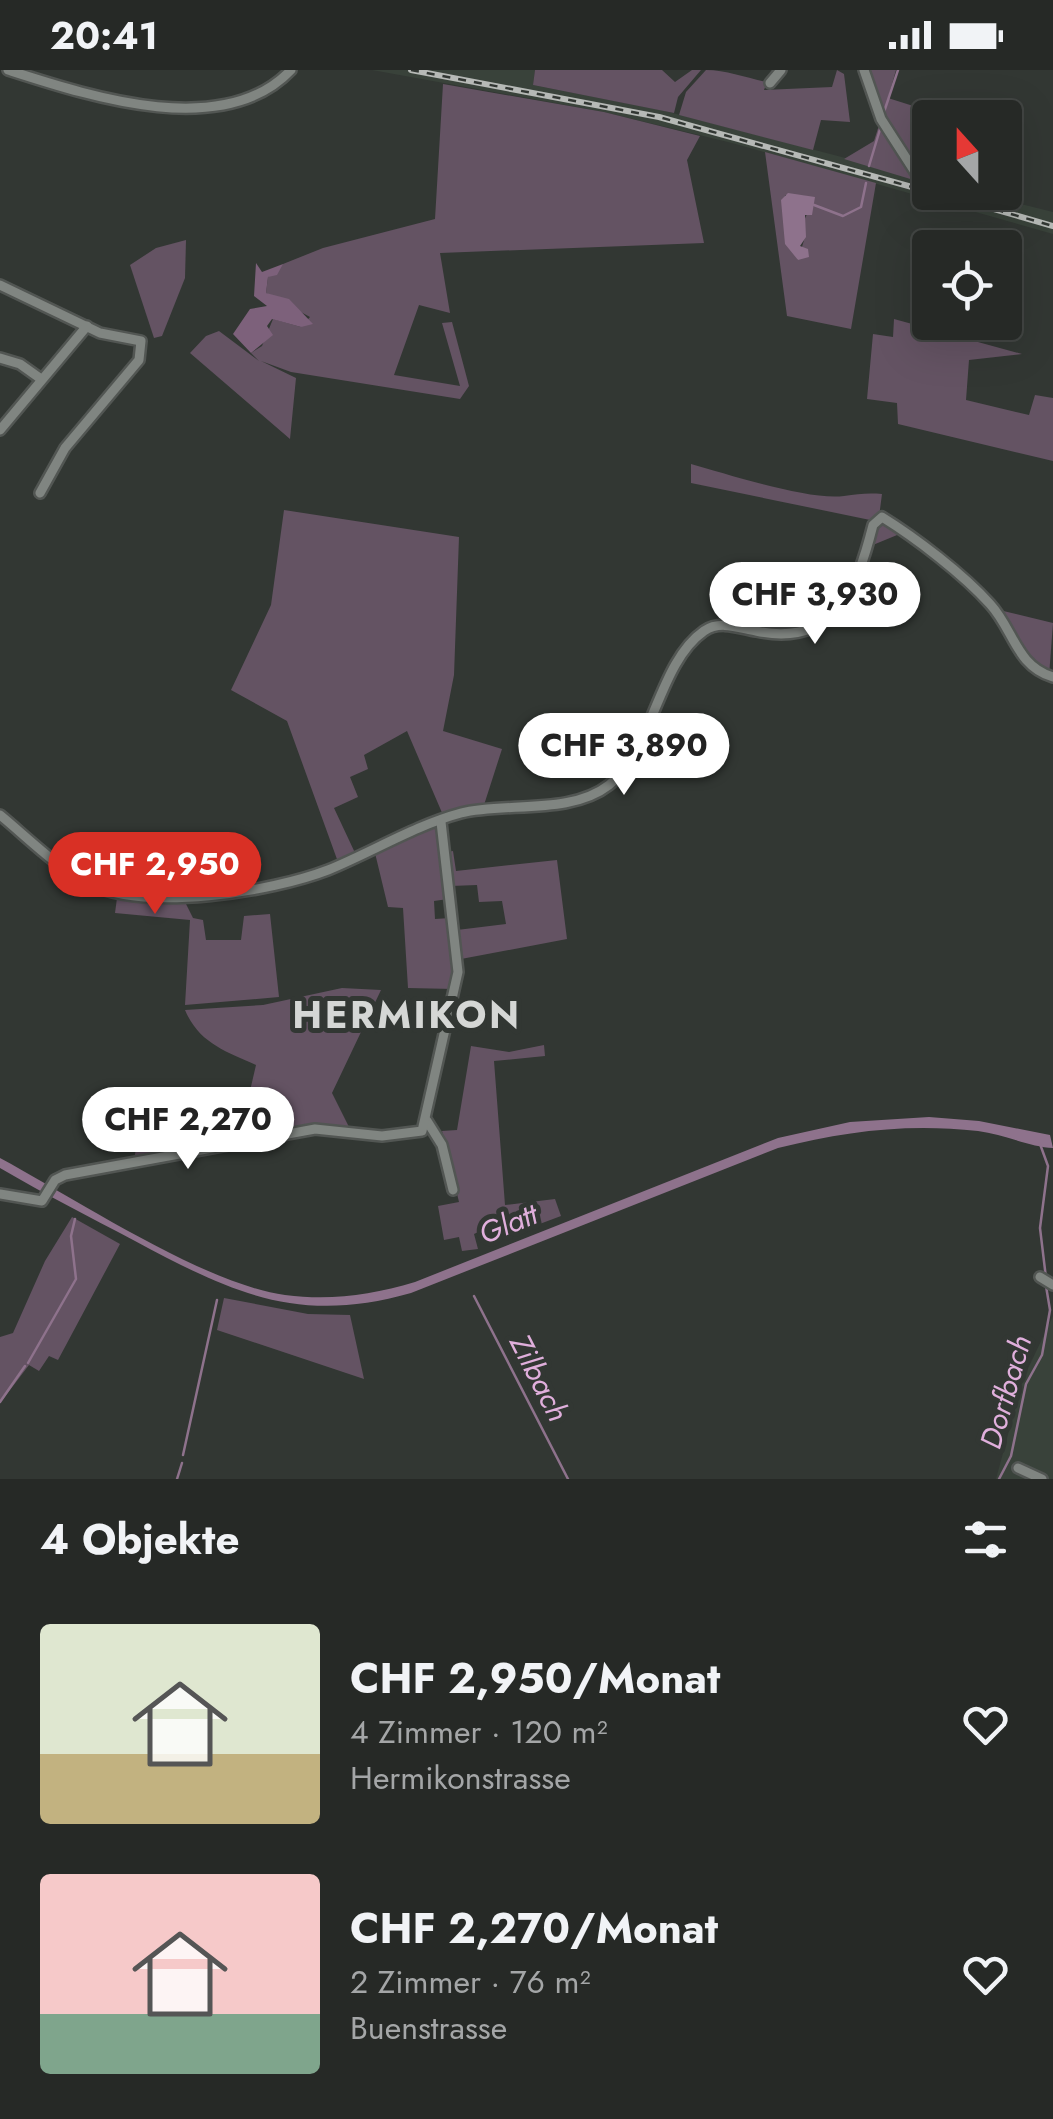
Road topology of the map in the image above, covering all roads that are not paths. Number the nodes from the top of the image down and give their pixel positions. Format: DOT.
graph roads {
  1 [pos="8,70"];
  2 [pos="291,70"];
  3 [pos="781,70"];
  4 [pos="864,70"];
  5 [pos="770,83"];
  6 [pos="912,167"];
  7 [pos="0,285"];
  8 [pos="87,326"];
  9 [pos="0,358"];
  10 [pos="41,380"];
  11 [pos="0,430"];
  12 [pos="40,493"];
  13 [pos="1051,677"];
  14 [pos="0,815"];
  15 [pos="441,822"];
  16 [pos="427,1121"];
  17 [pos="454,1190"];
  18 [pos="0,1194"];
  19 [pos="1018,1468"];
  20 [pos="1042,1479"];
  1 -- 2 [label="street"];
  3 -- 5 [label="street"];
  4 -- 6 [label="street"];
  7 -- 8 [label="street"];
  8 -- 10 [label="street"];
  8 -- 12 [label="street"];
  9 -- 10 [label="street"];
  10 -- 11 [label="street"];
  13 -- 15 [label="street"];
  14 -- 15 [label="street"];
  15 -- 16 [label="street"];
  16 -- 17 [label="street"];
  16 -- 18 [label="street"];
  19 -- 20 [label="street"];
}
